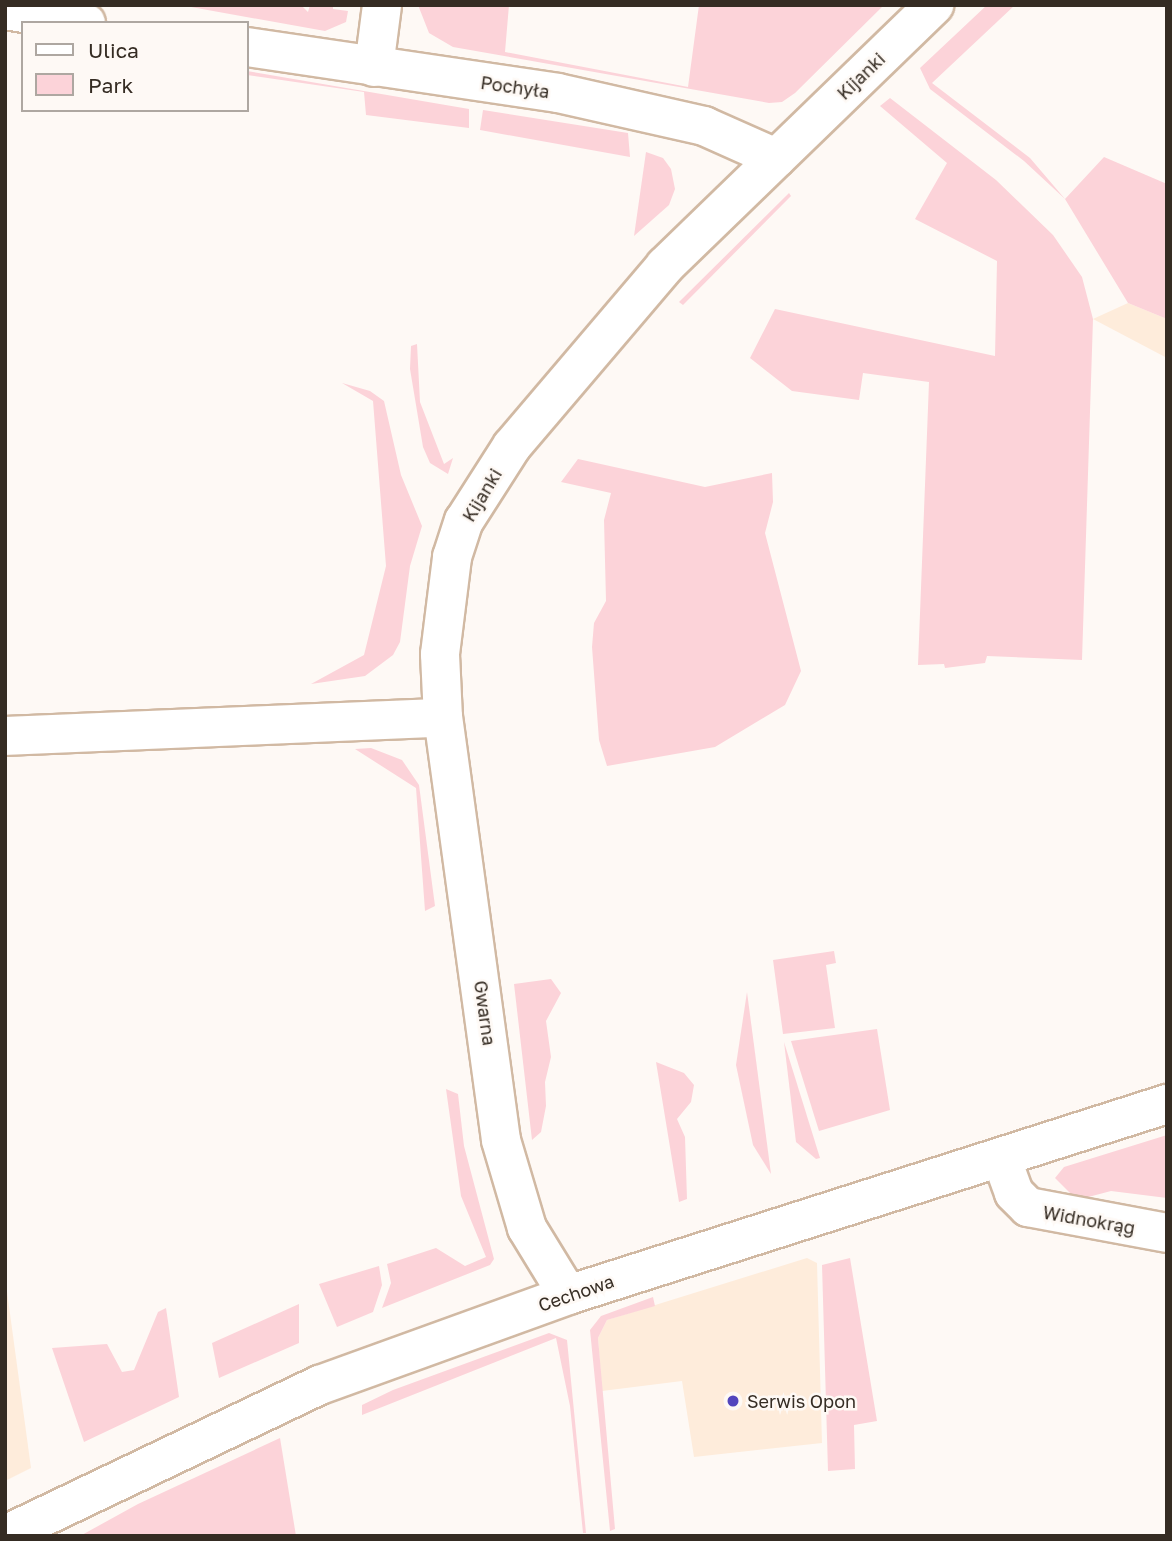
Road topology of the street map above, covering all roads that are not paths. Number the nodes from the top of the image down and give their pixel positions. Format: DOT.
graph roads {
  1 [pos="382,5"];
  2 [pos="934,5"];
  3 [pos="5,10"];
  4 [pos="74,21"];
  5 [pos="248,47"];
  6 [pos="374,67"];
  7 [pos="776,158"];
  8 [pos="443,718"];
  9 [pos="5,736"];
  10 [pos="1167,1104"];
  11 [pos="1000,1157"];
  12 [pos="1167,1233"];
  13 [pos="568,1295"];
  14 [pos="5,1535"];
  1 -- 6 [label="street"];
  2 -- 7 [label="street, Kijanki"];
  3 -- 4 [label="street"];
  5 -- 6 [label="street, Pochyła"];
  6 -- 7 [label="street, Pochyła"];
  7 -- 8 [label="street, Kijanki"];
  8 -- 9 [label="street"];
  8 -- 13 [label="street, Gwarna"];
  10 -- 11 [label="street, Cechowa"];
  11 -- 12 [label="street, Widnokrąg"];
  11 -- 13 [label="street, Cechowa"];
  13 -- 14 [label="street, Cechowa"];
}
